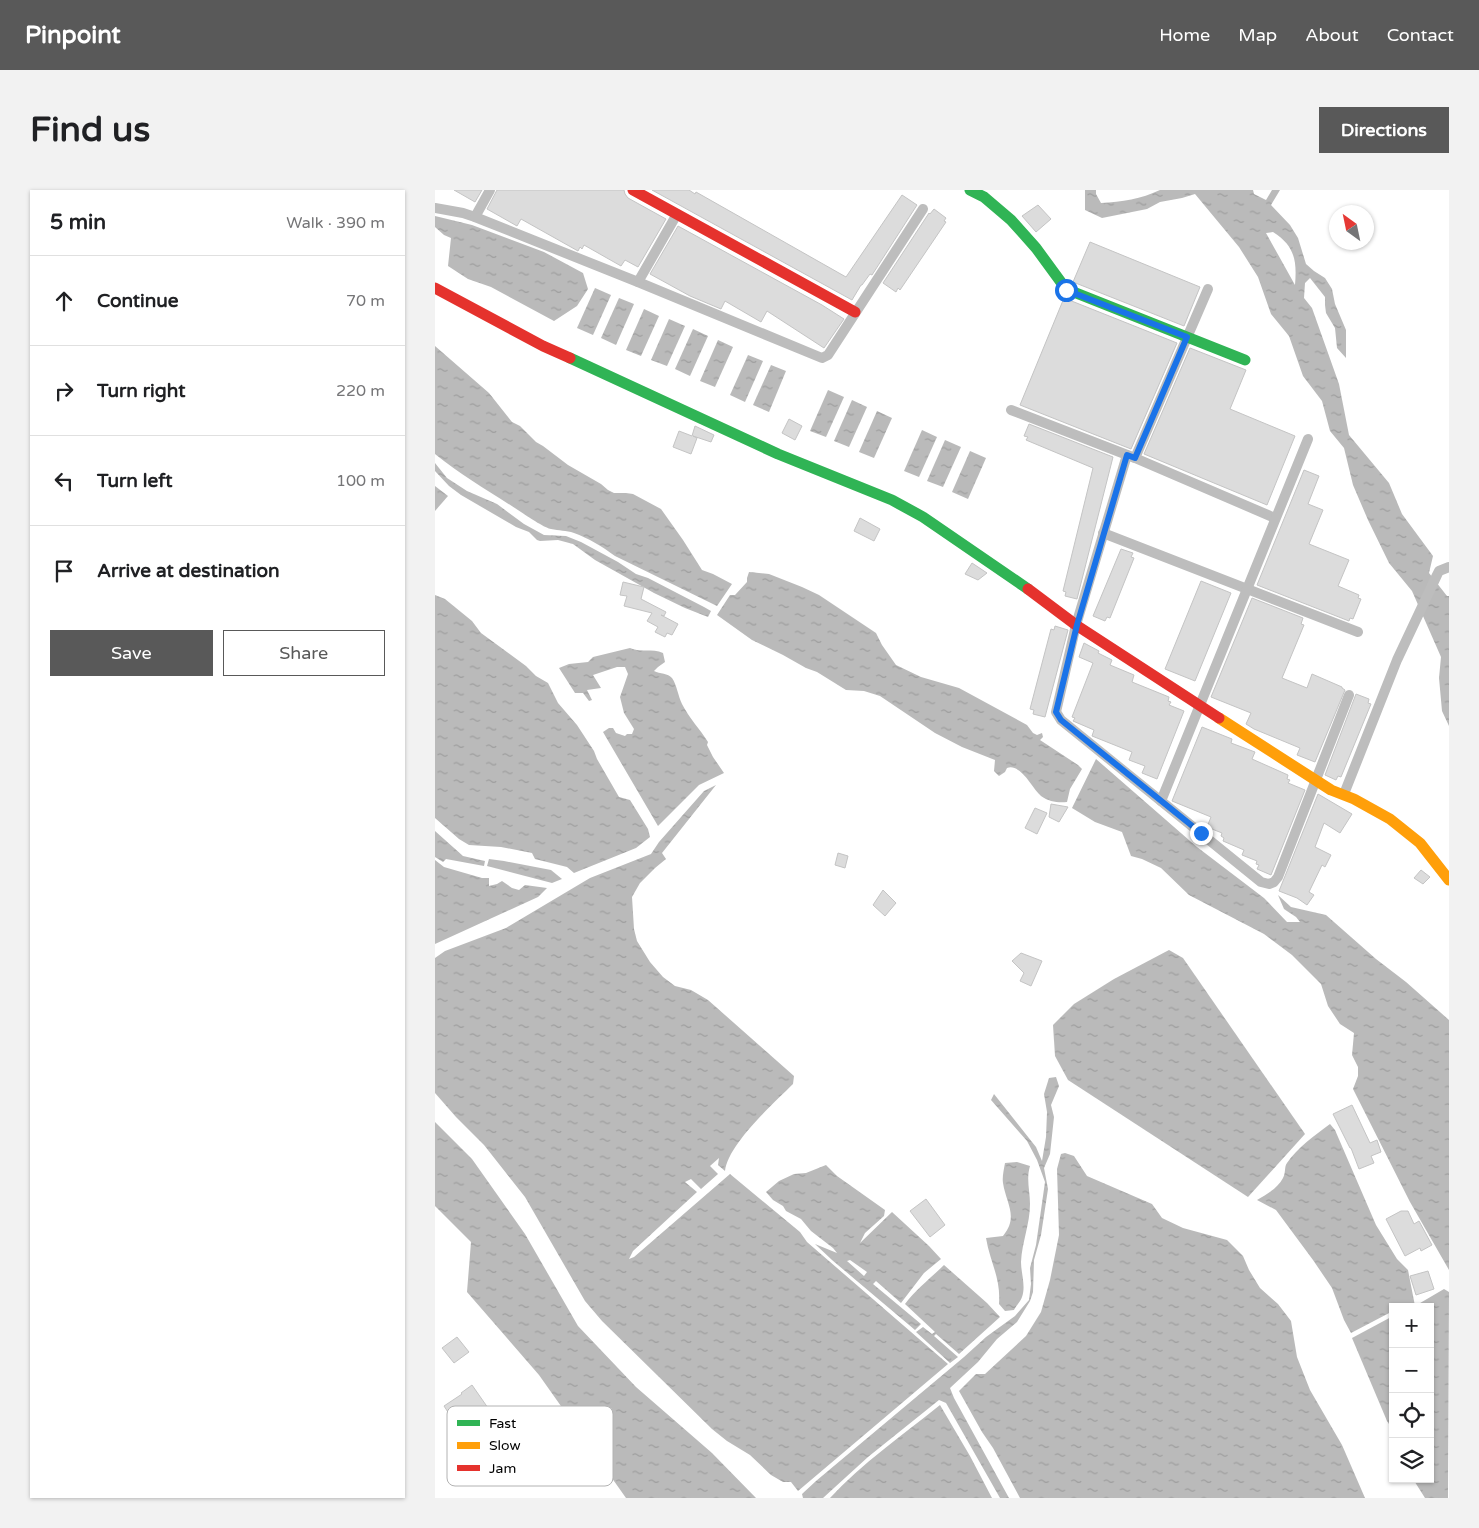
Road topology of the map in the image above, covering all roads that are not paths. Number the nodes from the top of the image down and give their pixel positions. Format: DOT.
graph roads {
  1 [pos="490,190"];
  2 [pos="633,190"];
  3 [pos="970,190"];
  4 [pos="435,208"];
  5 [pos="923,209"];
  6 [pos="677,214"];
  7 [pos="475,217"];
  8 [pos="639,282"];
  9 [pos="435,288"];
  10 [pos="1208,289"];
  11 [pos="855,312"];
  12 [pos="1187,337"];
  13 [pos="1245,360"];
  14 [pos="1011,410"];
  15 [pos="1307,439"];
  16 [pos="1131,457"];
  17 [pos="1275,518"];
  18 [pos="1103,533"];
  19 [pos="1449,567"];
  20 [pos="1246,589"];
  21 [pos="1077,625"];
  22 [pos="1358,632"];
  23 [pos="1349,695"];
  24 [pos="1199,705"];
  25 [pos="1316,780"];
  26 [pos="1344,794"];
  27 [pos="1161,801"];
  28 [pos="1449,880"];
  1 -- 7 [label="street"];
  2 -- 6 [label="street"];
  3 -- 12 [label="street"];
  4 -- 7 [label="street"];
  5 -- 11 [label="street"];
  6 -- 8 [label="street"];
  6 -- 11 [label="street"];
  7 -- 8 [label="street"];
  8 -- 11 [label="street"];
  9 -- 21 [label="street"];
  10 -- 12 [label="street"];
  12 -- 13 [label="street"];
  12 -- 16 [label="street"];
  14 -- 16 [label="street"];
  15 -- 17 [label="street"];
  16 -- 17 [label="street"];
  16 -- 18 [label="street"];
  17 -- 20 [label="street"];
  18 -- 20 [label="street"];
  18 -- 21 [label="street"];
  19 -- 26 [label="street"];
  20 -- 22 [label="street"];
  20 -- 24 [label="street"];
  21 -- 24 [label="street"];
  21 -- 27 [label="street"];
  23 -- 25 [label="street"];
  24 -- 25 [label="street"];
  24 -- 27 [label="street"];
  25 -- 26 [label="street"];
  25 -- 27 [label="street"];
  26 -- 28 [label="street"];
}
